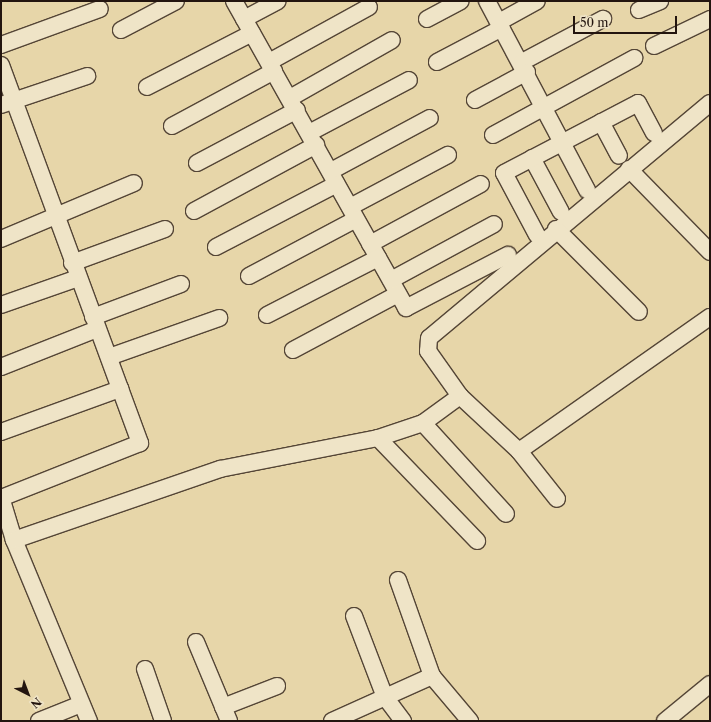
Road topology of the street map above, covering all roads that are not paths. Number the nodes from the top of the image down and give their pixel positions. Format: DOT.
graph roads {
  1 [pos="176,1"];
  2 [pos="234,1"];
  3 [pos="278,1"];
  4 [pos="461,1"];
  5 [pos="487,1"];
  6 [pos="537,1"];
  7 [pos="660,1"];
  8 [pos="370,6"];
  9 [pos="100,9"];
  10 [pos="639,10"];
  11 [pos="244,19"];
  12 [pos="427,19"];
  13 [pos="603,19"];
  14 [pos="710,19"];
  15 [pos="500,25"];
  16 [pos="121,30"];
  17 [pos="252,33"];
  18 [pos="392,40"];
  19 [pos="1,45"];
  20 [pos="654,46"];
  21 [pos="634,58"];
  22 [pos="437,62"];
  23 [pos="1,65"];
  24 [pos="272,67"];
  25 [pos="524,67"];
  26 [pos="87,76"];
  27 [pos="409,80"];
  28 [pos="147,87"];
  29 [pos="475,100"];
  30 [pos="7,103"];
  31 [pos="293,104"];
  32 [pos="709,104"];
  33 [pos="544,106"];
  34 [pos="430,118"];
  35 [pos="601,122"];
  36 [pos="172,126"];
  37 [pos="654,133"];
  38 [pos="493,135"];
  39 [pos="312,139"];
  40 [pos="562,141"];
  41 [pos="448,154"];
  42 [pos="619,156"];
  43 [pos="532,158"];
  44 [pos="196,162"];
  45 [pos="629,169"];
  46 [pos="334,177"];
  47 [pos="134,183"];
  48 [pos="481,184"];
  49 [pos="587,190"];
  50 [pos="194,211"];
  51 [pos="561,212"];
  52 [pos="353,213"];
  53 [pos="55,218"];
  54 [pos="494,224"];
  55 [pos="556,229"];
  56 [pos="165,230"];
  57 [pos="537,235"];
  58 [pos="1,239"];
  59 [pos="370,244"];
  60 [pos="216,247"];
  61 [pos="710,252"];
  62 [pos="508,255"];
  63 [pos="378,258"];
  64 [pos="72,263"];
  65 [pos="249,276"];
  66 [pos="78,278"];
  67 [pos="181,284"];
  68 [pos="394,287"];
  69 [pos="1,305"];
  70 [pos="639,312"];
  71 [pos="267,315"];
  72 [pos="710,317"];
  73 [pos="219,318"];
  74 [pos="95,323"];
  75 [pos="294,350"];
  76 [pos="108,357"];
  77 [pos="1,367"];
  78 [pos="120,389"];
  79 [pos="460,396"];
  80 [pos="423,423"];
  81 [pos="1,432"];
  82 [pos="378,438"];
  83 [pos="520,451"];
  84 [pos="1,498"];
  85 [pos="557,499"];
  86 [pos="506,514"];
  87 [pos="14,540"];
  88 [pos="477,541"];
  89 [pos="398,580"];
  90 [pos="354,616"];
  91 [pos="196,642"];
  92 [pos="145,669"];
  93 [pos="432,676"];
  94 [pos="710,684"];
  95 [pos="277,686"];
  96 [pos="385,697"];
  97 [pos="81,704"];
  98 [pos="226,714"];
  99 [pos="39,721"];
  100 [pos="89,721"];
  101 [pos="163,721"];
  102 [pos="332,721"];
  103 [pos="403,721"];
  104 [pos="470,721"];
  105 [pos="665,721"];
  1 -- 16 [label="street"];
  2 -- 11 [label="street"];
  3 -- 11 [label="street"];
  4 -- 12 [label="street"];
  5 -- 15 [label="street"];
  6 -- 15 [label="street"];
  7 -- 10 [label="street"];
  8 -- 24 [label="street"];
  9 -- 19 [label="street"];
  11 -- 17 [label="street"];
  13 -- 25 [label="street"];
  14 -- 20 [label="street"];
  15 -- 22 [label="street"];
  15 -- 25 [label="street"];
  17 -- 24 [label="street"];
  17 -- 28 [label="street"];
  18 -- 31 [label="street"];
  21 -- 33 [label="street"];
  23 -- 30 [label="street"];
  24 -- 31 [label="street"];
  24 -- 36 [label="street"];
  25 -- 29 [label="street"];
  25 -- 33 [label="street"];
  26 -- 30 [label="street"];
  27 -- 39 [label="street"];
  30 -- 53 [label="street"];
  31 -- 39 [label="street"];
  31 -- 44 [label="street"];
  32 -- 45 [label="street"];
  33 -- 38 [label="street"];
  33 -- 40 [label="street"];
  34 -- 46 [label="street"];
  35 -- 37 [label="street"];
  35 -- 40 [label="street"];
  35 -- 42 [label="street"];
  39 -- 46 [label="street"];
  39 -- 50 [label="street"];
  40 -- 43 [label="street"];
  40 -- 49 [label="street"];
  41 -- 52 [label="street"];
  43 -- 51 [label="street"];
  43 -- 57 [label="street"];
  45 -- 55 [label="street"];
  45 -- 61 [label="street"];
  46 -- 52 [label="street"];
  46 -- 60 [label="street"];
  47 -- 53 [label="street"];
  48 -- 59 [label="street"];
  52 -- 59 [label="street"];
  52 -- 65 [label="street"];
  53 -- 58 [label="street"];
  53 -- 64 [label="street"];
  54 -- 68 [label="street"];
  55 -- 70 [label="street"];
  55 -- 79 [label="street"];
  56 -- 64 [label="street"];
  59 -- 63 [label="street"];
  62 -- 68 [label="street"];
  63 -- 68 [label="street"];
  63 -- 71 [label="street"];
  64 -- 66 [label="street"];
  66 -- 69 [label="street"];
  66 -- 74 [label="street"];
  67 -- 74 [label="street"];
  68 -- 75 [label="street"];
  72 -- 83 [label="street"];
  73 -- 76 [label="street"];
  74 -- 76 [label="street"];
  74 -- 77 [label="street"];
  76 -- 78 [label="street"];
  78 -- 81 [label="street"];
  78 -- 84 [label="street"];
  79 -- 80 [label="street"];
  79 -- 83 [label="street"];
  80 -- 82 [label="street"];
  80 -- 86 [label="street"];
  82 -- 87 [label="street"];
  82 -- 88 [label="street"];
  83 -- 85 [label="street"];
  84 -- 87 [label="street"];
  87 -- 97 [label="street"];
  89 -- 93 [label="street"];
  90 -- 96 [label="street"];
  91 -- 98 [label="street"];
  92 -- 101 [label="street"];
  93 -- 96 [label="street"];
  93 -- 104 [label="street"];
  94 -- 105 [label="street"];
  95 -- 98 [label="street"];
  96 -- 102 [label="street"];
  96 -- 103 [label="street"];
  97 -- 99 [label="street"];
  97 -- 100 [label="street"];
}
